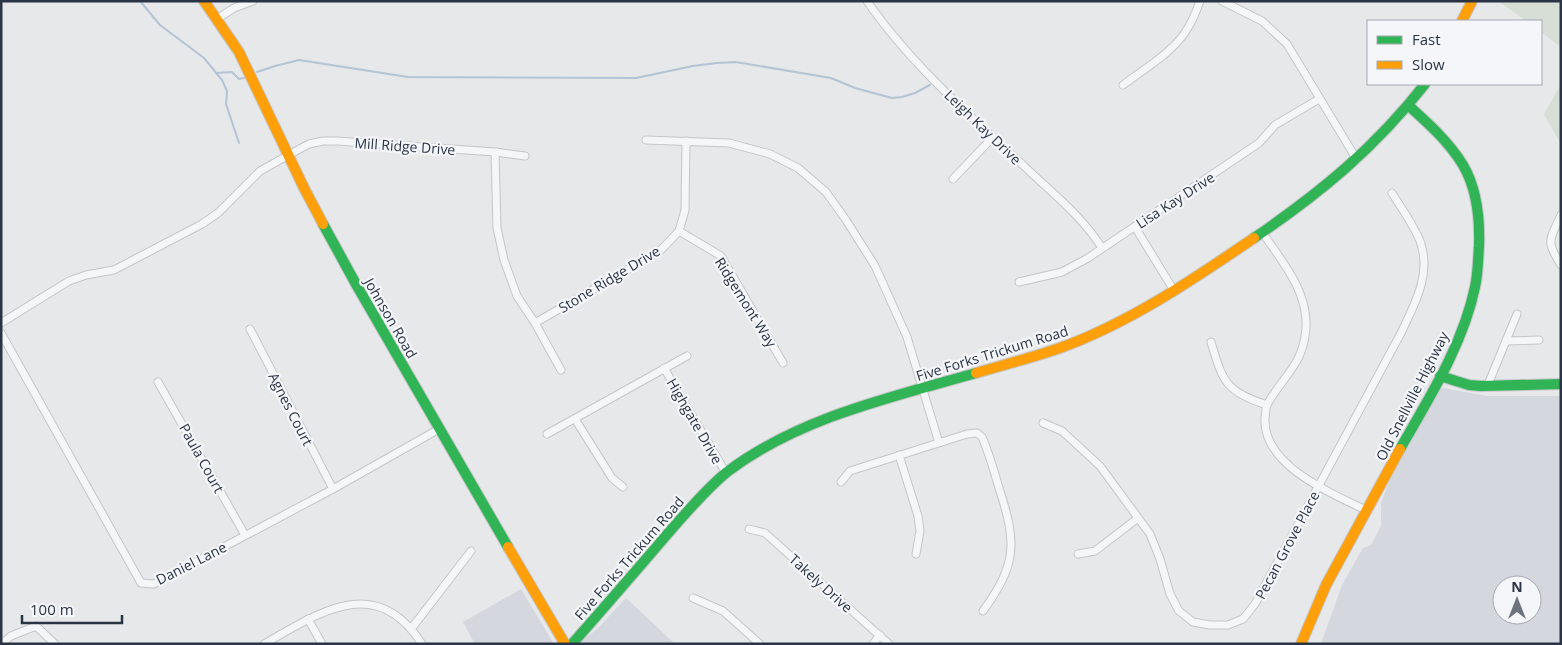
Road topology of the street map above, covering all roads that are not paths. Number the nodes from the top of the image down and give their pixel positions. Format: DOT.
graph roads {
  1 [pos="204,1"];
  2 [pos="253,1"];
  3 [pos="867,1"];
  4 [pos="1200,1"];
  5 [pos="1222,1"];
  6 [pos="1472,1"];
  7 [pos="217,19"];
  8 [pos="1462,20"];
  9 [pos="1123,85"];
  10 [pos="1424,85"];
  11 [pos="1319,99"];
  12 [pos="1409,106"];
  13 [pos="993,137"];
  14 [pos="646,140"];
  15 [pos="686,141"];
  16 [pos="495,152"];
  17 [pos="289,155"];
  18 [pos="525,156"];
  19 [pos="1357,160"];
  20 [pos="954,179"];
  21 [pos="1392,193"];
  22 [pos="1561,215"];
  23 [pos="1135,227"];
  24 [pos="679,231"];
  25 [pos="1262,232"];
  26 [pos="1102,248"];
  27 [pos="1561,265"];
  28 [pos="1019,282"];
  29 [pos="1173,290"];
  30 [pos="1518,314"];
  31 [pos="1,323"];
  32 [pos="535,323"];
  33 [pos="250,329"];
  34 [pos="1,333"];
  35 [pos="1539,340"];
  36 [pos="1506,341"];
  37 [pos="1211,342"];
  38 [pos="687,356"];
  39 [pos="783,363"];
  40 [pos="664,368"];
  41 [pos="561,370"];
  42 [pos="1440,376"];
  43 [pos="158,382"];
  44 [pos="1561,384"];
  45 [pos="1487,387"];
  46 [pos="922,390"];
  47 [pos="1266,405"];
  48 [pos="575,419"];
  49 [pos="1043,423"];
  50 [pos="439,429"];
  51 [pos="547,434"];
  52 [pos="939,443"];
  53 [pos="899,455"];
  54 [pos="726,473"];
  55 [pos="841,482"];
  56 [pos="623,486"];
  57 [pos="1318,487"];
  58 [pos="333,489"];
  59 [pos="1366,510"];
  60 [pos="1138,518"];
  61 [pos="749,529"];
  62 [pos="245,535"];
  63 [pos="471,551"];
  64 [pos="916,554"];
  65 [pos="1078,554"];
  66 [pos="693,598"];
  67 [pos="983,612"];
  68 [pos="308,619"];
  69 [pos="411,628"];
  70 [pos="880,635"];
  71 [pos="1,644"];
  72 [pos="55,644"];
  73 [pos="264,644"];
  74 [pos="322,644"];
  75 [pos="422,644"];
  76 [pos="565,644"];
  77 [pos="572,644"];
  78 [pos="760,644"];
  79 [pos="873,644"];
  80 [pos="889,644"];
  81 [pos="1301,644"];
  1 -- 7 [label="street, Johnson Road"];
  2 -- 7 [label="street"];
  3 -- 13 [label="street, Leigh Kay Drive"];
  4 -- 9 [label="street"];
  5 -- 11 [label="street"];
  6 -- 8 [label="street"];
  7 -- 17 [label="street, Johnson Road"];
  10 -- 12 [label="street, Five Forks Trickum Road"];
  11 -- 19 [label="street"];
  11 -- 23 [label="street, Lisa Kay Drive"];
  12 -- 19 [label="street, Five Forks Trickum Road"];
  12 -- 42 [label="street, Old Snellville Highway"];
  13 -- 20 [label="street"];
  13 -- 26 [label="street, Leigh Kay Drive"];
  14 -- 15 [label="street"];
  15 -- 24 [label="street, Stone Ridge Drive"];
  15 -- 46 [label="street"];
  16 -- 17 [label="street, Mill Ridge Drive"];
  16 -- 18 [label="street, Mill Ridge Drive"];
  16 -- 32 [label="street"];
  17 -- 31 [label="street"];
  17 -- 50 [label="street, Johnson Road"];
  19 -- 25 [label="street, Five Forks Trickum Road"];
  21 -- 57 [label="street, Pecan Grove Place"];
  22 -- 27 [label="street"];
  23 -- 26 [label="street, Lisa Kay Drive"];
  23 -- 29 [label="street"];
  24 -- 32 [label="street, Stone Ridge Drive"];
  24 -- 39 [label="street, Ridgemont Way"];
  25 -- 29 [label="street, Five Forks Trickum Road"];
  25 -- 47 [label="street"];
  26 -- 28 [label="street, Lisa Kay Drive"];
  29 -- 46 [label="street, Five Forks Trickum Road"];
  30 -- 36 [label="street"];
  32 -- 41 [label="street"];
  33 -- 58 [label="street, Agnes Court"];
  34 -- 62 [label="street, Daniel Lane"];
  35 -- 36 [label="street"];
  36 -- 45 [label="street"];
  37 -- 47 [label="street"];
  38 -- 40 [label="street"];
  40 -- 48 [label="street"];
  40 -- 54 [label="street, Highgate Drive"];
  42 -- 45 [label="street"];
  42 -- 59 [label="street, Old Snellville Highway"];
  43 -- 62 [label="street, Paula Court"];
  44 -- 45 [label="street"];
  46 -- 52 [label="street"];
  46 -- 54 [label="street, Five Forks Trickum Road"];
  47 -- 57 [label="street"];
  48 -- 51 [label="street"];
  48 -- 56 [label="street"];
  49 -- 60 [label="street, Pecan Grove Place"];
  50 -- 58 [label="street, Daniel Lane"];
  50 -- 76 [label="street, Johnson Road"];
  52 -- 53 [label="street"];
  52 -- 67 [label="street"];
  53 -- 55 [label="street"];
  53 -- 64 [label="street"];
  54 -- 77 [label="street, Five Forks Trickum Road"];
  57 -- 59 [label="street"];
  57 -- 60 [label="street, Pecan Grove Place"];
  58 -- 62 [label="street, Daniel Lane"];
  59 -- 81 [label="street, Old Snellville Highway"];
  60 -- 65 [label="street"];
  61 -- 70 [label="street, Takely Drive"];
  63 -- 69 [label="street"];
  66 -- 78 [label="street"];
  68 -- 69 [label="street"];
  68 -- 73 [label="street"];
  68 -- 74 [label="street"];
  69 -- 75 [label="street"];
  70 -- 79 [label="street"];
  70 -- 80 [label="street, Takely Drive"];
  71 -- 72 [label="street"];
}
